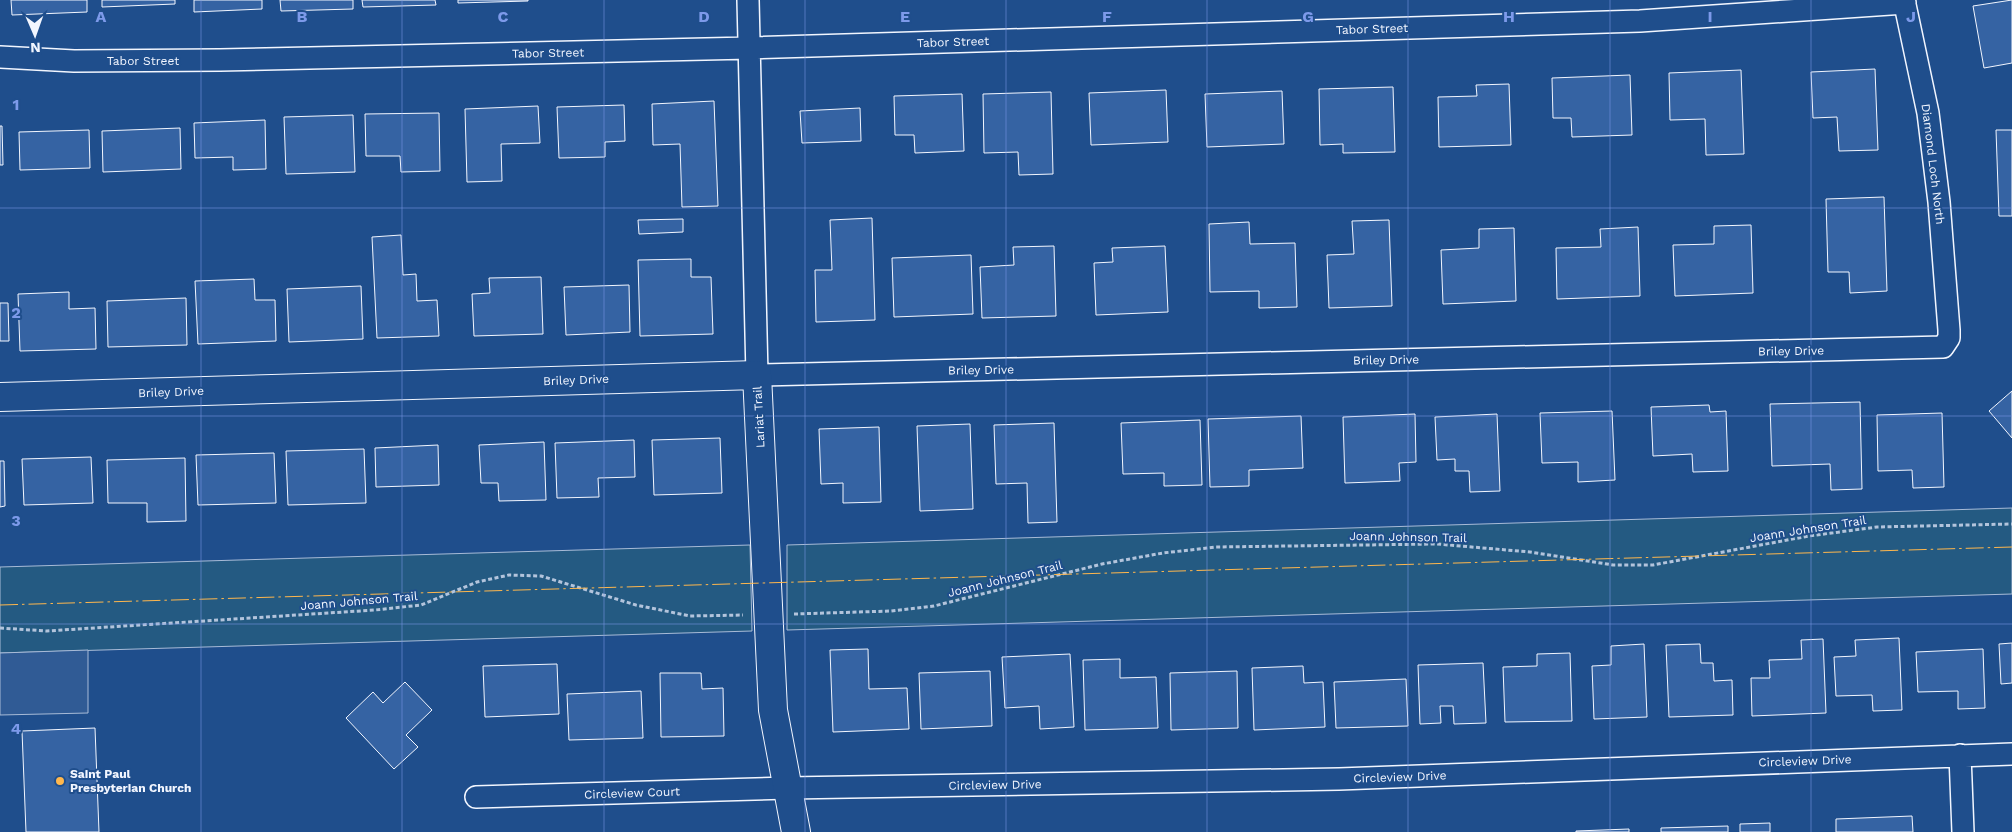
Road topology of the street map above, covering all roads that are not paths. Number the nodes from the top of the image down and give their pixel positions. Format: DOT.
graph roads {
  1 [pos="748,0"];
  2 [pos="1905,1"];
  3 [pos="749,48"];
  4 [pos="0,57"];
  5 [pos="1949,330"];
  6 [pos="757,375"];
  7 [pos="0,397"];
  8 [pos="2012,754"];
  9 [pos="1960,755"];
  10 [pos="788,788"];
  11 [pos="476,797"];
  12 [pos="796,832"];
  13 [pos="1963,832"];
  1 -- 3 [label="street, Lariat Trail"];
  2 -- 3 [label="street, Tabor Street"];
  2 -- 5 [label="street, Diamond Loch North"];
  3 -- 4 [label="street, Tabor Street"];
  3 -- 6 [label="street, Lariat Trail"];
  5 -- 6 [label="street, Briley Drive"];
  6 -- 7 [label="street, Briley Drive"];
  6 -- 10 [label="street, Lariat Trail"];
  8 -- 9 [label="street, Circleview Drive"];
  9 -- 10 [label="street, Circleview Drive"];
  9 -- 13 [label="street"];
  10 -- 11 [label="street, Circleview Court"];
  10 -- 12 [label="street, Lariat Trail"];
}
